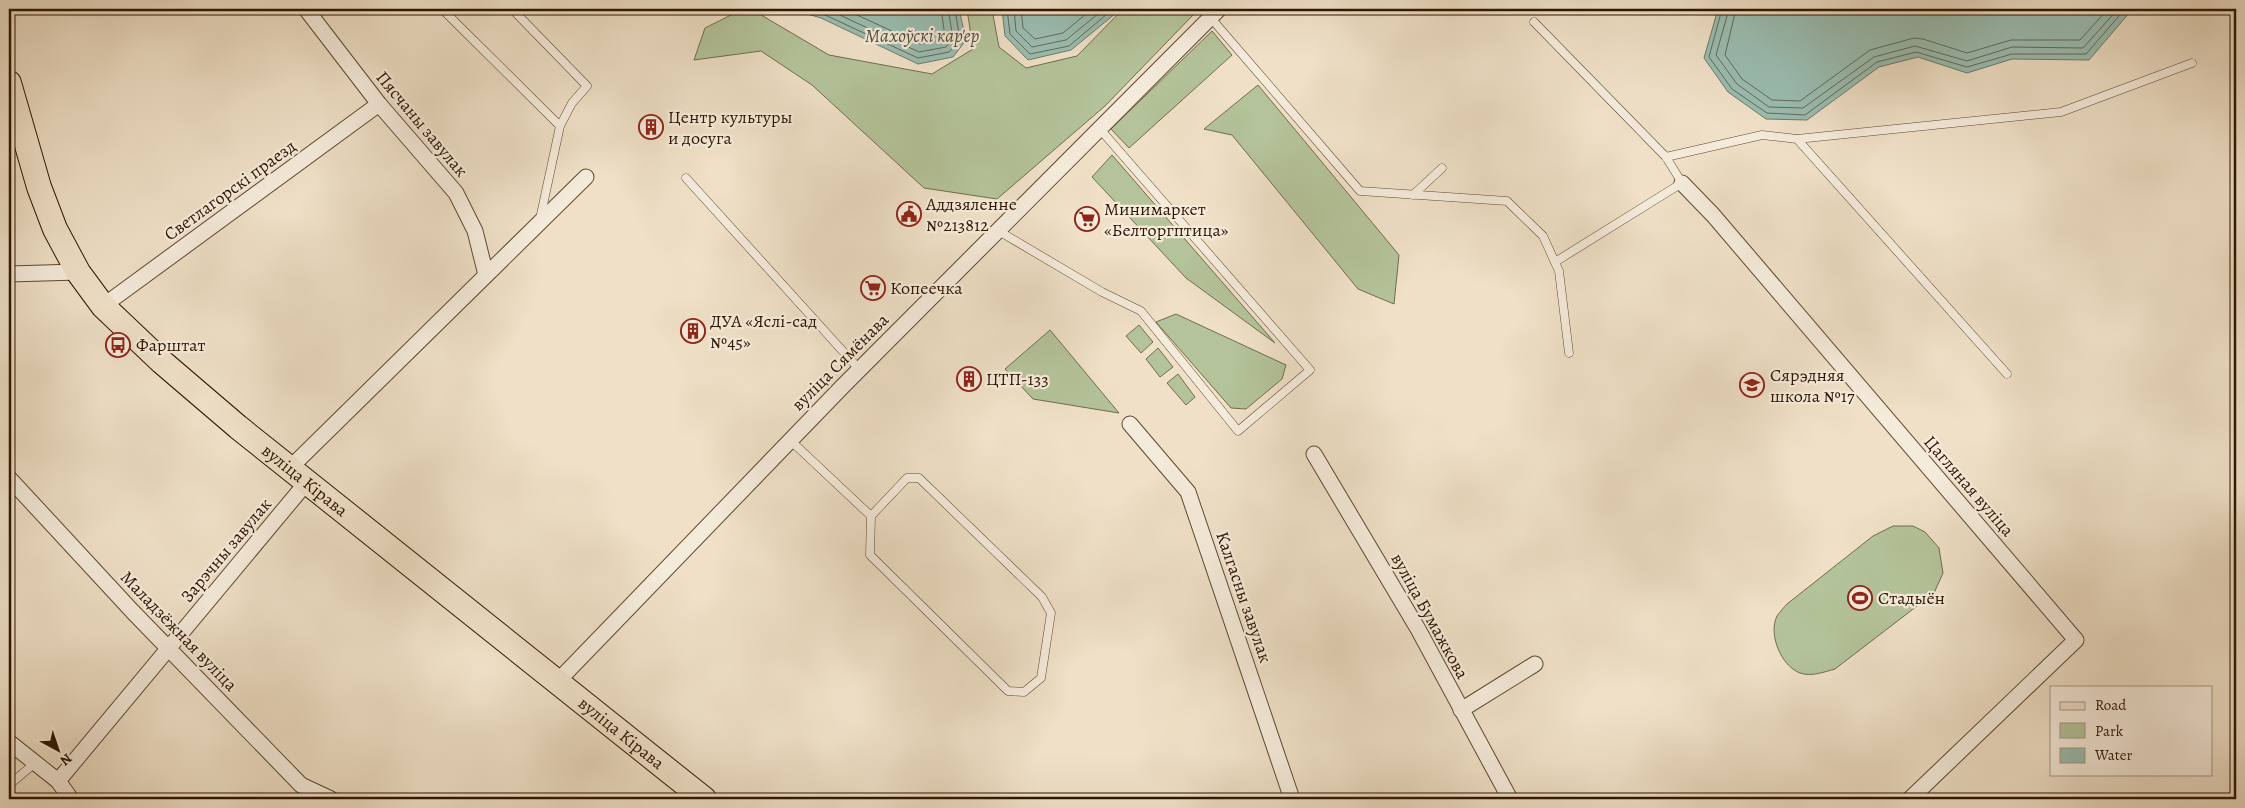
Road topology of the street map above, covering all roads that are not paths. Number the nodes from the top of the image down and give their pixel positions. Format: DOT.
graph roads {
  1 [pos="306,9"];
  2 [pos="442,9"];
  3 [pos="512,9"];
  4 [pos="1211,11"];
  5 [pos="1534,22"];
  6 [pos="2192,64"];
  7 [pos="9,83"];
  8 [pos="379,104"];
  9 [pos="560,126"];
  10 [pos="1099,128"];
  11 [pos="1797,139"];
  12 [pos="1666,157"];
  13 [pos="1442,168"];
  14 [pos="586,177"];
  15 [pos="686,178"];
  16 [pos="1682,183"];
  17 [pos="1413,195"];
  18 [pos="539,224"];
  19 [pos="998,230"];
  20 [pos="1555,262"];
  21 [pos="78,272"];
  22 [pos="9,274"];
  23 [pos="486,275"];
  24 [pos="103,306"];
  25 [pos="1569,353"];
  26 [pos="859,369"];
  27 [pos="2007,374"];
  28 [pos="1130,424"];
  29 [pos="790,440"];
  30 [pos="1314,454"];
  31 [pos="298,475"];
  32 [pos="9,478"];
  33 [pos="871,516"];
  34 [pos="168,647"];
  35 [pos="1535,664"];
  36 [pos="557,682"];
  37 [pos="1461,710"];
  38 [pos="9,742"];
  39 [pos="35,763"];
  40 [pos="58,781"];
  41 [pos="9,785"];
  42 [pos="71,799"];
  43 [pos="331,799"];
  44 [pos="704,799"];
  45 [pos="1292,799"];
  46 [pos="1510,799"];
  47 [pos="1910,799"];
  1 -- 8 [label="street, Пясчаны завулак"];
  2 -- 9 [label="lane"];
  3 -- 9 [label="lane"];
  4 -- 10 [label="street, вуліца Сямёнава"];
  4 -- 17 [label="lane"];
  5 -- 12 [label="lane"];
  6 -- 11 [label="lane"];
  7 -- 21 [label="main road, вуліца Кірава"];
  8 -- 23 [label="street, Пясчаны завулак"];
  8 -- 24 [label="street, Светлагорскі праезд"];
  9 -- 18 [label="lane"];
  10 -- 19 [label="street, вуліца Сямёнава"];
  10 -- 19 [label="lane"];
  11 -- 12 [label="lane"];
  11 -- 27 [label="lane"];
  12 -- 16 [label="lane"];
  13 -- 17 [label="lane"];
  14 -- 18 [label="street"];
  15 -- 26 [label="lane"];
  16 -- 20 [label="lane"];
  16 -- 47 [label="street, Цагляная вуліца"];
  17 -- 20 [label="lane"];
  18 -- 23 [label="street"];
  19 -- 26 [label="street, вуліца Сямёнава"];
  20 -- 25 [label="lane"];
  21 -- 22 [label="street"];
  21 -- 24 [label="main road, вуліца Кірава"];
  23 -- 31 [label="street"];
  24 -- 31 [label="main road, вуліца Кірава"];
  26 -- 29 [label="street, вуліца Сямёнава"];
  28 -- 45 [label="street, Калгасны завулак"];
  29 -- 33 [label="lane"];
  29 -- 36 [label="street, вуліца Сямёнава"];
  30 -- 37 [label="street, вуліца Бумажкова"];
  31 -- 34 [label="street, Зарэчны завулак"];
  31 -- 36 [label="main road, вуліца Кірава"];
  32 -- 34 [label="street, Маладзёжная вуліца"];
  33 -- 33 [label="lane"];
  34 -- 40 [label="street, Зарэчны завулак"];
  34 -- 43 [label="street, Маладзёжная вуліца"];
  35 -- 37 [label="street"];
  36 -- 44 [label="main road, вуліца Кірава"];
  37 -- 46 [label="street, вуліца Бумажкова"];
  38 -- 39 [label="street"];
  39 -- 40 [label="street"];
  39 -- 41 [label="lane"];
  40 -- 42 [label="street"];
}
